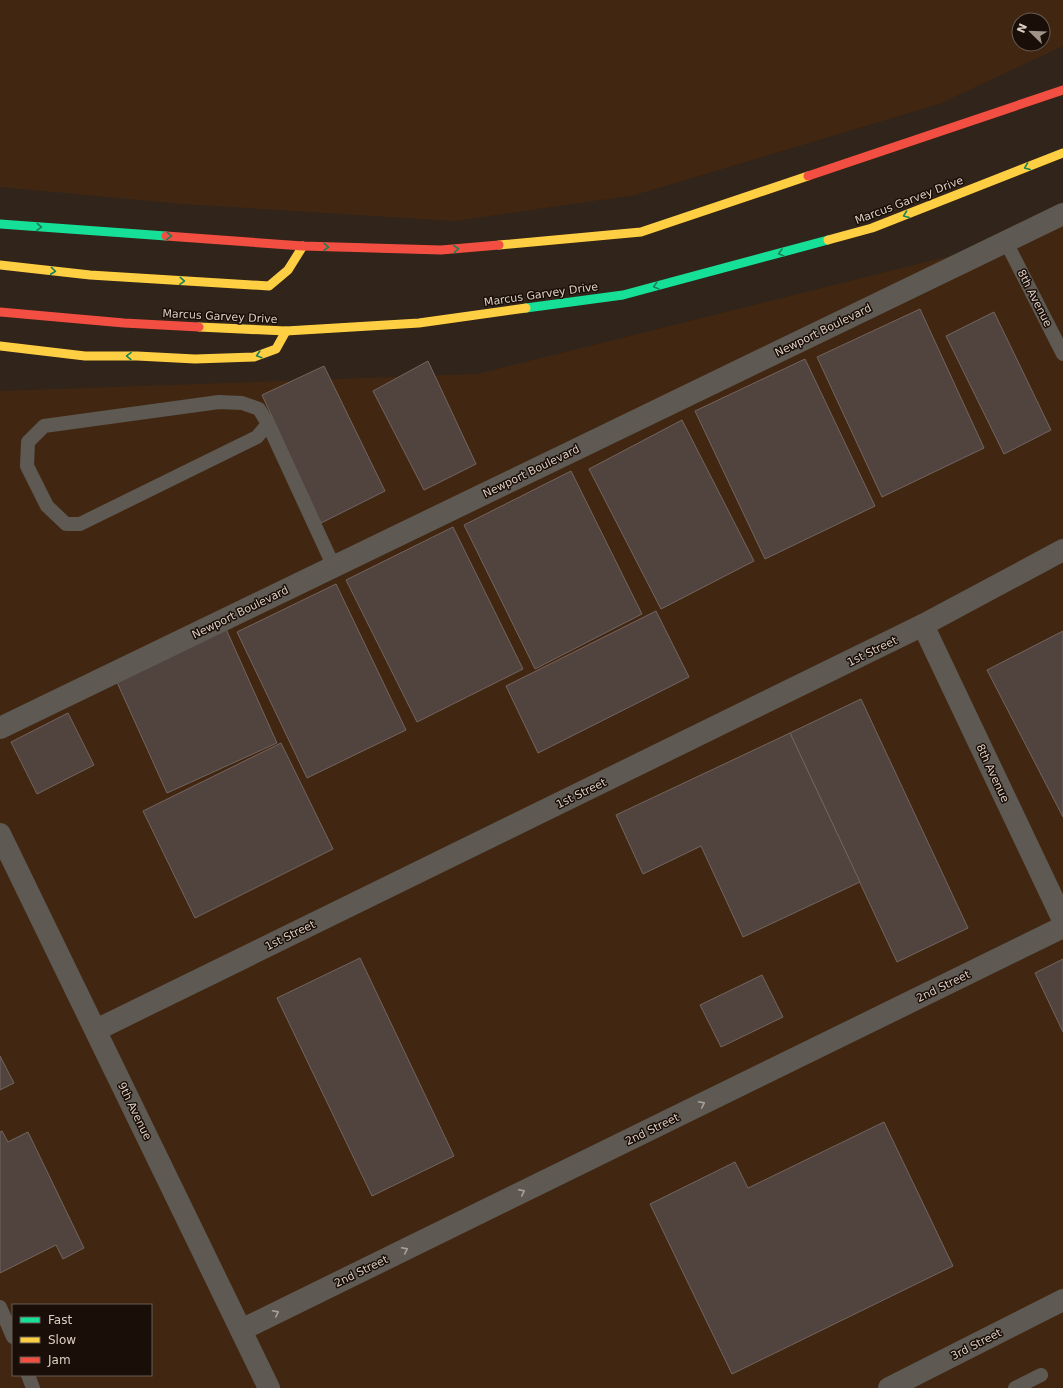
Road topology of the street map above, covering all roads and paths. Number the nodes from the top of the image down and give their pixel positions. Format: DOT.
graph roads {
  1 [pos="1063,90"];
  2 [pos="1063,153"];
  3 [pos="1063,214"];
  4 [pos="0,224"];
  5 [pos="1006,242"];
  6 [pos="303,246"];
  7 [pos="0,265"];
  8 [pos="0,312"];
  9 [pos="286,331"];
  10 [pos="0,346"];
  11 [pos="1063,354"];
  12 [pos="268,424"];
  13 [pos="1063,550"];
  14 [pos="334,567"];
  15 [pos="923,625"];
  16 [pos="0,728"];
  17 [pos="0,834"];
  18 [pos="1063,920"];
  19 [pos="1063,927"];
  20 [pos="96,1030"];
  21 [pos="1063,1300"];
  22 [pos="0,1307"];
  23 [pos="241,1330"];
  24 [pos="12,1335"];
  25 [pos="1041,1375"];
  26 [pos="28,1376"];
  27 [pos="33,1388"];
  28 [pos="269,1388"];
  29 [pos="889,1388"];
  30 [pos="1015,1388"];
  6 -- 1 [label="highway, one-way"];
  2 -- 9 [label="highway, Marcus Garvey Drive, one-way"];
  3 -- 5 [label="street, Newport Boulevard"];
  4 -- 6 [label="highway, one-way"];
  5 -- 11 [label="lane, 8th Avenue"];
  5 -- 14 [label="street, Newport Boulevard"];
  7 -- 6 [label="highway, one-way"];
  8 -- 9 [label="highway, Marcus Garvey Drive"];
  9 -- 10 [label="highway, one-way"];
  12 -- 12 [label="lane"];
  12 -- 14 [label="lane"];
  13 -- 15 [label="street, 1st Street"];
  14 -- 16 [label="street, Newport Boulevard"];
  15 -- 18 [label="street, 8th Avenue"];
  15 -- 20 [label="street, 1st Street"];
  17 -- 20 [label="street, 9th Avenue"];
  23 -- 19 [label="street, 2nd Street, one-way"];
  20 -- 23 [label="street, 9th Avenue"];
  21 -- 29 [label="street, 3rd Street"];
  22 -- 24 [label="lane"];
  23 -- 28 [label="street, 9th Avenue"];
  25 -- 30 [label="lane"];
  26 -- 27 [label="lane"];
}
